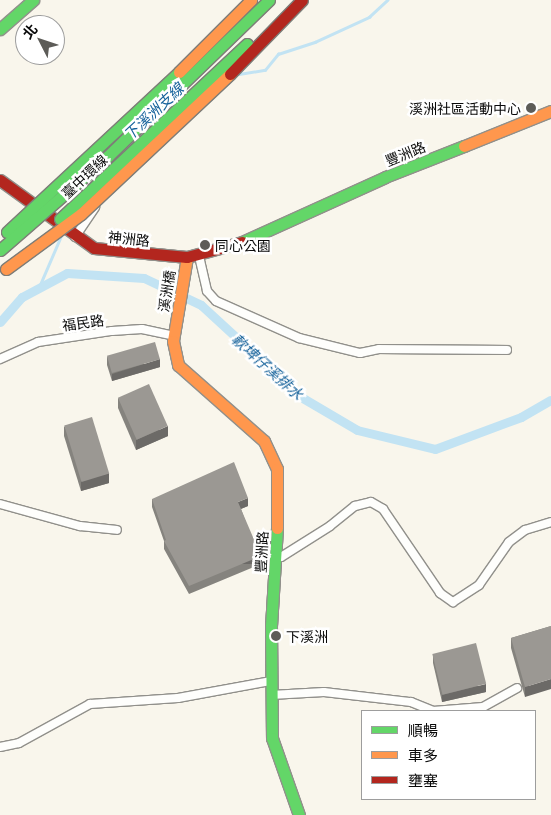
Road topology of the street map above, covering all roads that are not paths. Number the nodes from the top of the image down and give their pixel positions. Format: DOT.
graph roads {
  1 [pos="33,0"];
  2 [pos="251,0"];
  3 [pos="269,0"];
  4 [pos="290,0"];
  5 [pos="300,0"];
  6 [pos="0,29"];
  7 [pos="551,111"];
  8 [pos="0,180"];
  9 [pos="76,237"];
  10 [pos="0,238"];
  11 [pos="0,250"];
  12 [pos="193,256"];
  13 [pos="175,332"];
  14 [pos="507,350"];
  15 [pos="0,359"];
  16 [pos="0,504"];
  17 [pos="551,522"];
  18 [pos="118,530"];
  19 [pos="275,556"];
  20 [pos="271,681"];
  21 [pos="517,688"];
  22 [pos="272,695"];
  23 [pos="430,710"];
  24 [pos="445,710"];
  25 [pos="0,747"];
  26 [pos="299,815"];
  1 -- 6 [label="main road"];
  2 -- 10 [label="main road, bridge"];
  3 -- 11 [label="main road, 臺中環線, bridge"];
  4 -- 5 [label="main road, 臺中環線, bridge"];
  5 -- 9 [label="street, bridge"];
  7 -- 12 [label="main road, 豐洲路"];
  8 -- 9 [label="main road, 神洲路"];
  9 -- 12 [label="main road, 神洲路"];
  12 -- 13 [label="main road, 溪洲橋"];
  12 -- 14 [label="street"];
  13 -- 15 [label="street, 福民路"];
  13 -- 19 [label="main road, 豐洲路"];
  16 -- 18 [label="street"];
  17 -- 19 [label="street"];
  19 -- 20 [label="main road, 豐洲路"];
  20 -- 22 [label="main road, 豐洲路"];
  20 -- 25 [label="street"];
  21 -- 24 [label="street"];
  22 -- 23 [label="street"];
  22 -- 26 [label="main road, 豐洲路"];
}
